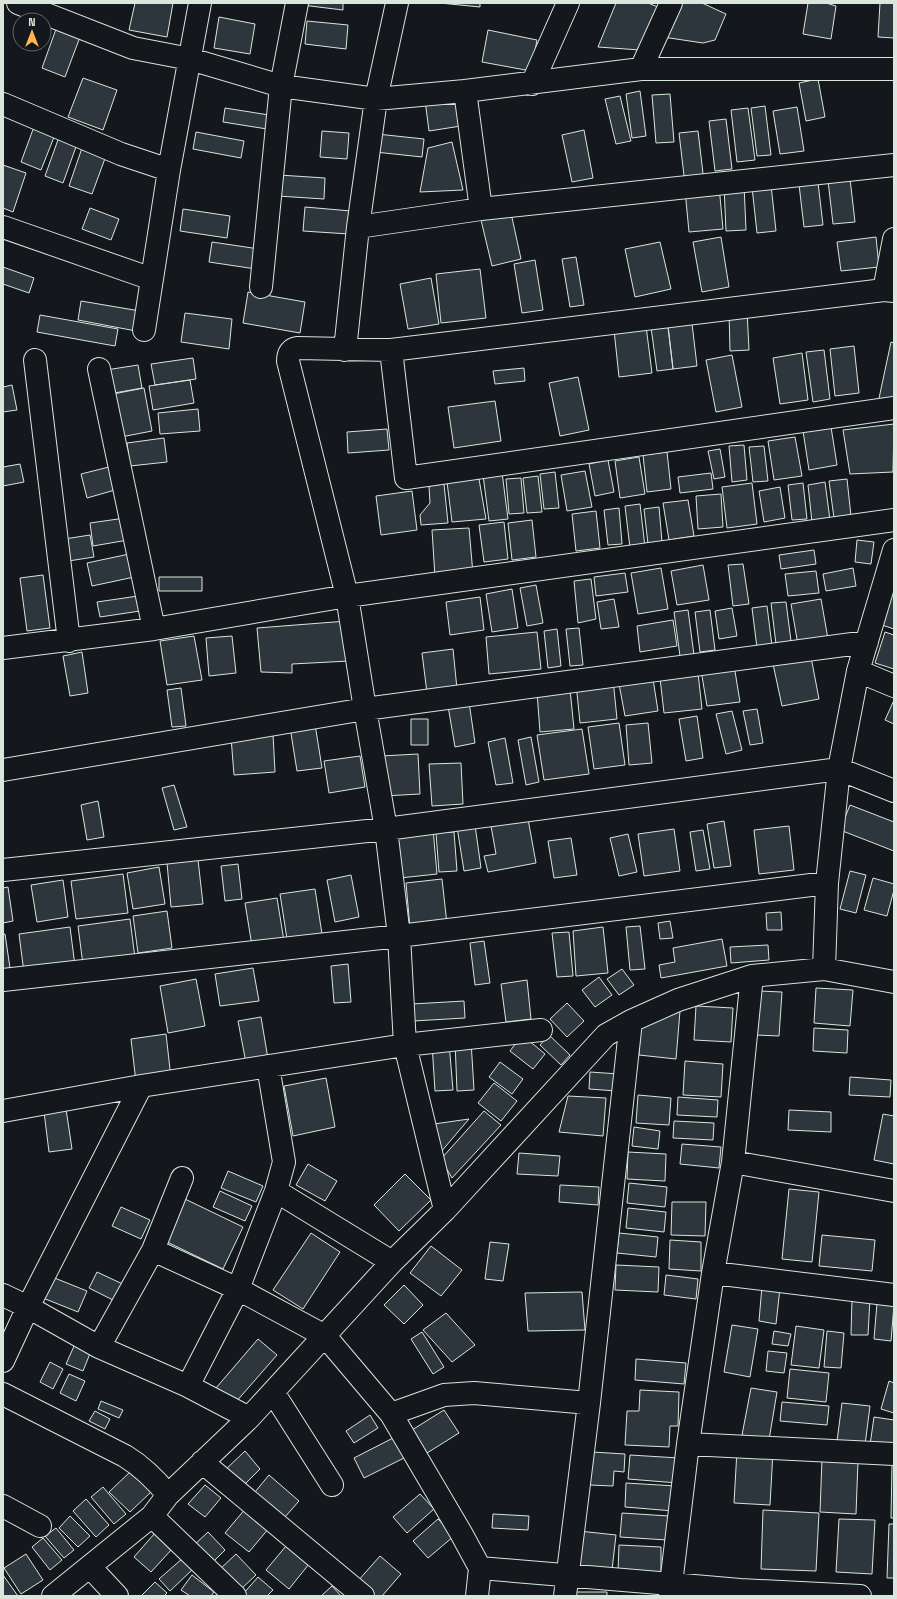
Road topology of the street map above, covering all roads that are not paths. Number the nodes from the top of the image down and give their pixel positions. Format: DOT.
graph roads {
  1 [pos="18,3"];
  2 [pos="200,3"];
  3 [pos="297,3"];
  4 [pos="397,3"];
  5 [pos="568,3"];
  6 [pos="671,3"];
  7 [pos="190,60"];
  8 [pos="641,69"];
  9 [pos="894,69"];
  10 [pos="532,84"];
  11 [pos="281,86"];
  12 [pos="465,92"];
  13 [pos="376,99"];
  14 [pos="3,104"];
  15 [pos="894,165"];
  16 [pos="169,170"];
  17 [pos="481,209"];
  18 [pos="3,227"];
  19 [pos="358,227"];
  20 [pos="894,239"];
  21 [pos="152,279"];
  22 [pos="261,287"];
  23 [pos="889,290"];
  24 [pos="144,330"];
  25 [pos="345,350"];
  26 [pos="391,350"];
  27 [pos="35,360"];
  28 [pos="99,369"];
  29 [pos="894,408"];
  30 [pos="894,520"];
  31 [pos="894,550"];
  32 [pos="889,582"];
  33 [pos="347,596"];
  34 [pos="154,629"];
  35 [pos="69,641"];
  36 [pos="867,642"];
  37 [pos="3,648"];
  38 [pos="858,671"];
  39 [pos="894,686"];
  40 [pos="365,709"];
  41 [pos="3,770"];
  42 [pos="839,770"];
  43 [pos="894,791"];
  44 [pos="386,829"];
  45 [pos="3,870"];
  46 [pos="827,883"];
  47 [pos="399,936"];
  48 [pos="824,969"];
  49 [pos="752,976"];
  50 [pos="3,980"];
  51 [pos="894,982"];
  52 [pos="631,1021"];
  53 [pos="541,1030"];
  54 [pos="405,1046"];
  55 [pos="268,1066"];
  56 [pos="141,1086"];
  57 [pos="3,1111"];
  58 [pos="733,1162"];
  59 [pos="182,1178"];
  60 [pos="276,1191"];
  61 [pos="894,1191"];
  62 [pos="445,1210"];
  63 [pos="153,1250"];
  64 [pos="392,1262"];
  65 [pos="713,1273"];
  66 [pos="238,1290"];
  67 [pos="3,1295"];
  68 [pos="894,1295"];
  69 [pos="28,1307"];
  70 [pos="325,1336"];
  71 [pos="99,1347"];
  72 [pos="3,1361"];
  73 [pos="188,1386"];
  74 [pos="273,1392"];
  75 [pos="3,1394"];
  76 [pos="589,1403"];
  77 [pos="390,1414"];
  78 [pos="250,1418"];
  79 [pos="688,1444"];
  80 [pos="894,1454"];
  81 [pos="202,1462"];
  82 [pos="332,1485"];
  83 [pos="168,1495"];
  84 [pos="3,1506"];
  85 [pos="152,1516"];
  86 [pos="40,1526"];
  87 [pos="90,1567"];
  88 [pos="480,1568"];
  89 [pos="567,1575"];
  90 [pos="671,1590"];
  91 [pos="53,1596"];
  92 [pos="117,1596"];
  93 [pos="235,1596"];
  94 [pos="363,1596"];
  95 [pos="477,1596"];
  96 [pos="565,1596"];
  97 [pos="860,1596"];
  1 -- 7 [label="street"];
  2 -- 7 [label="street"];
  3 -- 11 [label="street"];
  4 -- 13 [label="street"];
  5 -- 10 [label="street"];
  6 -- 8 [label="street"];
  7 -- 11 [label="street"];
  7 -- 16 [label="street"];
  8 -- 9 [label="street"];
  8 -- 10 [label="street"];
  10 -- 12 [label="street"];
  11 -- 13 [label="street"];
  11 -- 22 [label="street"];
  12 -- 13 [label="street"];
  12 -- 17 [label="street"];
  13 -- 19 [label="street"];
  14 -- 16 [label="street"];
  15 -- 17 [label="street"];
  16 -- 21 [label="street"];
  17 -- 19 [label="street"];
  18 -- 21 [label="street"];
  19 -- 25 [label="street"];
  20 -- 23 [label="street"];
  21 -- 24 [label="street"];
  23 -- 26 [label="street"];
  25 -- 26 [label="street"];
  25 -- 33 [label="street"];
  26 -- 29 [label="street"];
  27 -- 35 [label="street"];
  28 -- 34 [label="street"];
  30 -- 33 [label="street"];
  31 -- 32 [label="street"];
  32 -- 36 [label="street"];
  33 -- 34 [label="street"];
  33 -- 40 [label="street"];
  34 -- 35 [label="street"];
  35 -- 37 [label="street"];
  36 -- 38 [label="street"];
  36 -- 40 [label="street"];
  38 -- 39 [label="street"];
  38 -- 42 [label="street"];
  40 -- 41 [label="street"];
  40 -- 44 [label="street"];
  42 -- 43 [label="street"];
  42 -- 44 [label="street"];
  42 -- 46 [label="street"];
  44 -- 45 [label="street"];
  44 -- 47 [label="street"];
  46 -- 47 [label="street"];
  46 -- 48 [label="street"];
  47 -- 50 [label="street"];
  47 -- 54 [label="street"];
  48 -- 49 [label="street"];
  48 -- 51 [label="street"];
  49 -- 52 [label="street"];
  49 -- 58 [label="street"];
  52 -- 62 [label="street"];
  52 -- 76 [label="street"];
  53 -- 54 [label="street"];
  54 -- 55 [label="street"];
  54 -- 62 [label="street"];
  55 -- 56 [label="street"];
  55 -- 60 [label="street"];
  56 -- 57 [label="street"];
  56 -- 69 [label="street"];
  58 -- 61 [label="street"];
  58 -- 65 [label="street"];
  59 -- 63 [label="street"];
  60 -- 64 [label="street"];
  60 -- 66 [label="street"];
  62 -- 64 [label="street"];
  63 -- 66 [label="street"];
  63 -- 71 [label="street"];
  64 -- 70 [label="street"];
  65 -- 68 [label="street"];
  65 -- 79 [label="street"];
  66 -- 70 [label="street"];
  66 -- 73 [label="street"];
  67 -- 69 [label="street"];
  69 -- 71 [label="street"];
  69 -- 72 [label="street"];
  70 -- 74 [label="street"];
  70 -- 77 [label="street"];
  71 -- 73 [label="street"];
  73 -- 78 [label="street"];
  74 -- 78 [label="street"];
  74 -- 82 [label="street"];
  75 -- 83 [label="street"];
  76 -- 77 [label="street"];
  76 -- 89 [label="street"];
  77 -- 88 [label="street"];
  78 -- 81 [label="street"];
  79 -- 80 [label="street"];
  79 -- 90 [label="street"];
  81 -- 83 [label="street"];
  81 -- 94 [label="street"];
  83 -- 85 [label="street"];
  84 -- 86 [label="street"];
  85 -- 87 [label="street"];
  85 -- 93 [label="street"];
  87 -- 91 [label="street"];
  87 -- 92 [label="street"];
  88 -- 89 [label="street"];
  88 -- 95 [label="street"];
  89 -- 90 [label="street"];
  89 -- 96 [label="street"];
  90 -- 97 [label="street"];
}
